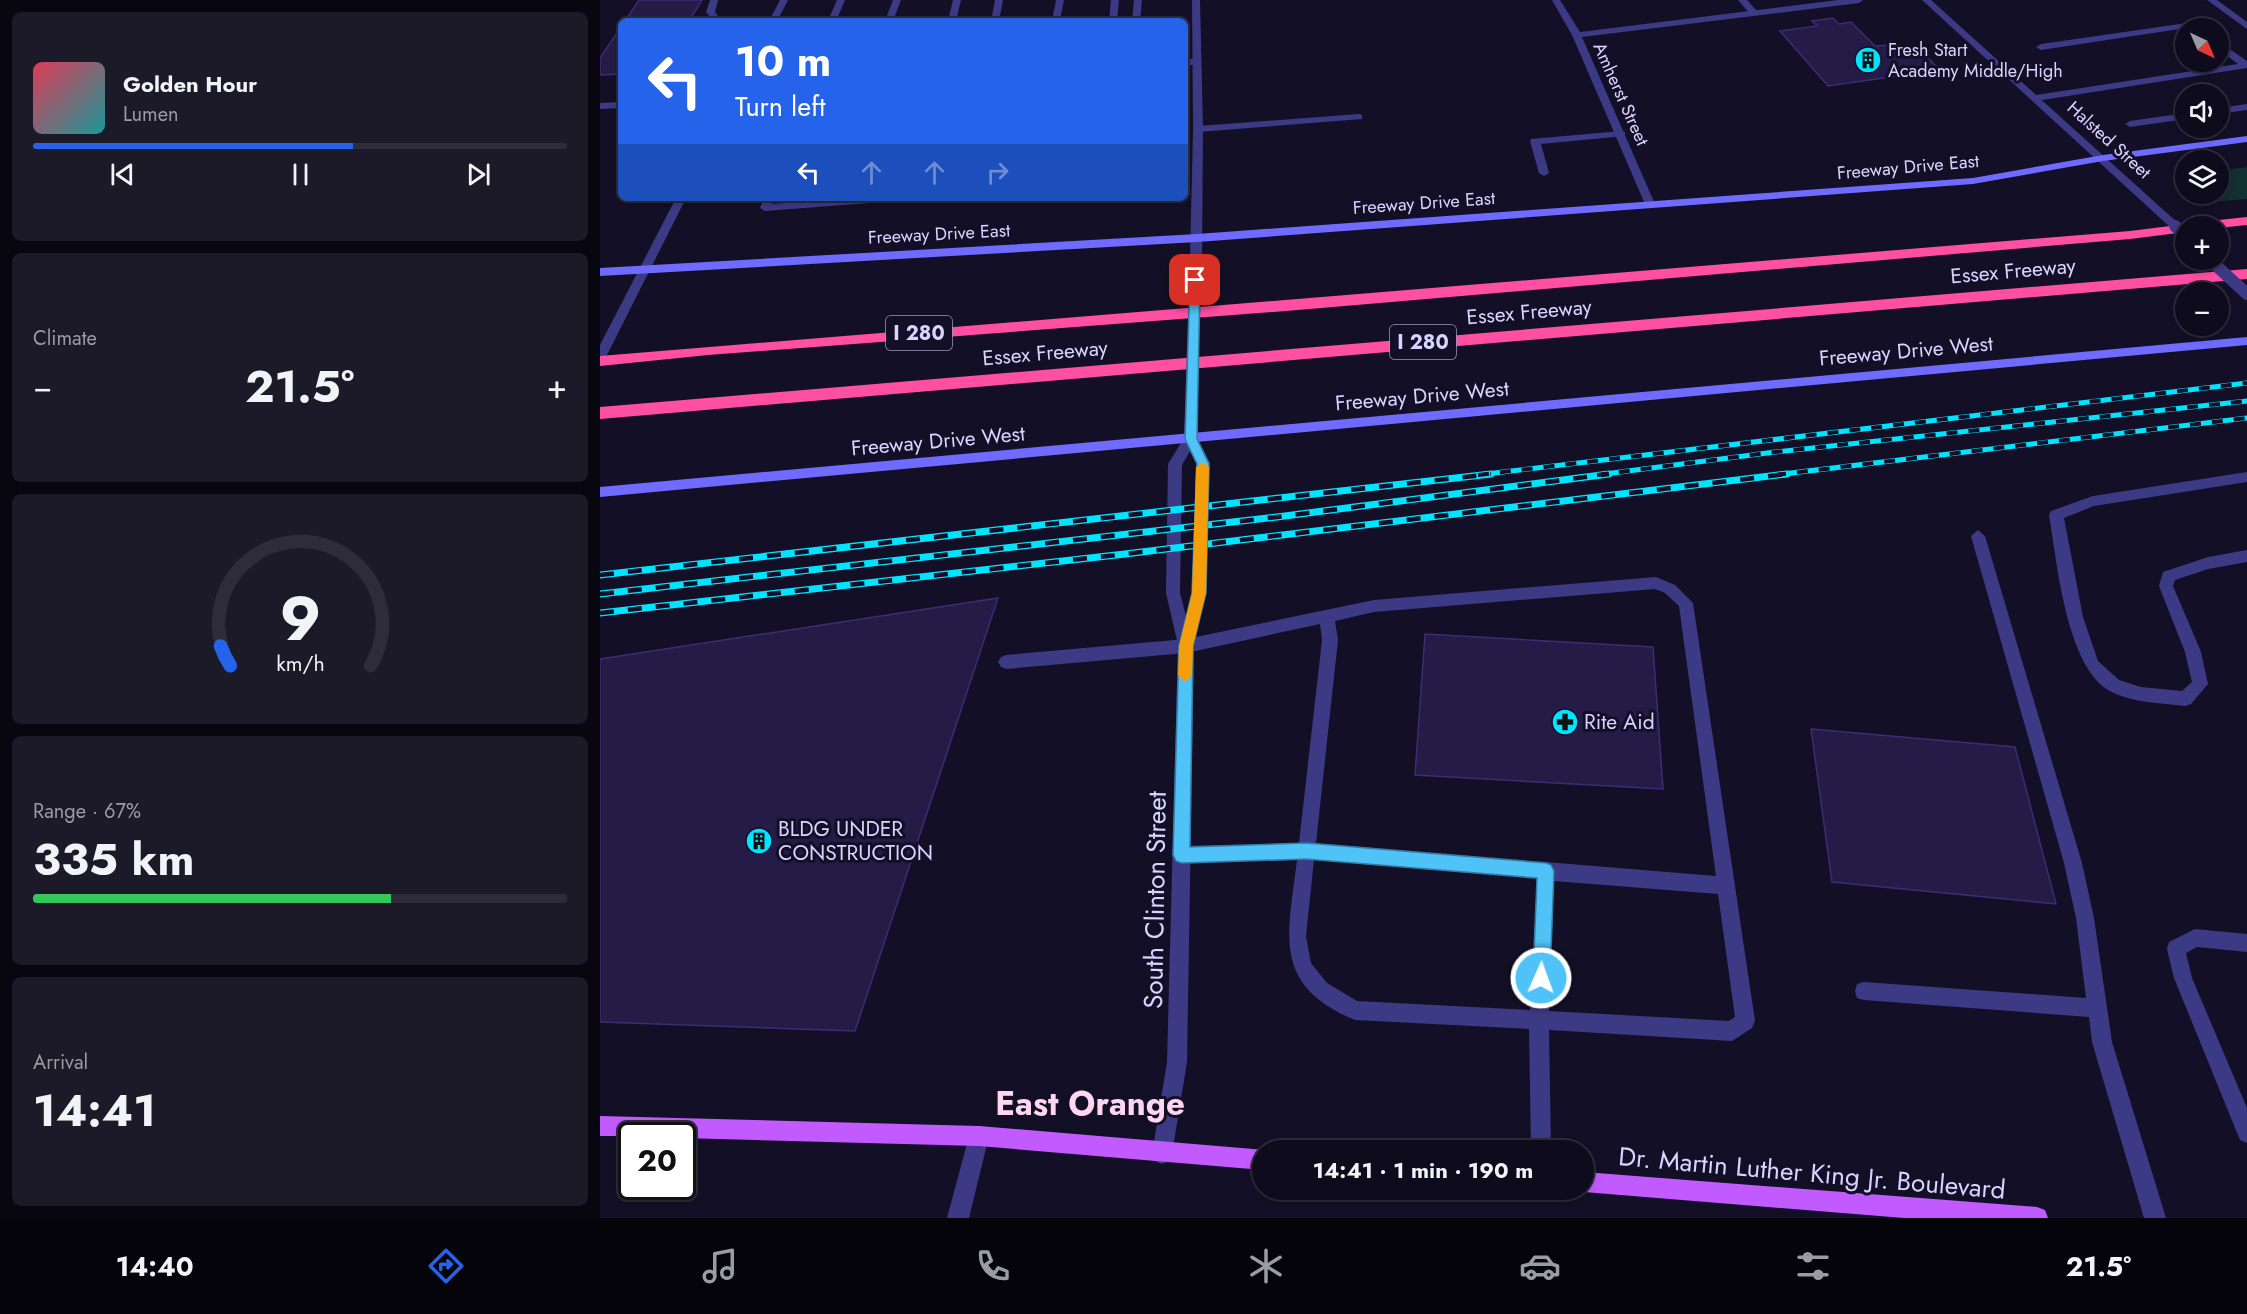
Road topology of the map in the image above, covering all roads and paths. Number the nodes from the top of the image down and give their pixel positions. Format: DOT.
graph roads {
  1 [pos="714,0"];
  2 [pos="784,0"];
  3 [pos="841,0"];
  4 [pos="897,0"];
  5 [pos="957,0"];
  6 [pos="999,0"];
  7 [pos="1060,0"];
  8 [pos="1115,0"];
  9 [pos="1138,0"];
  10 [pos="1196,0"];
  11 [pos="1556,0"];
  12 [pos="1742,0"];
  13 [pos="1858,0"];
  14 [pos="1926,0"];
  15 [pos="2211,0"];
  16 [pos="1754,13"];
  17 [pos="715,18"];
  18 [pos="775,18"];
  19 [pos="833,18"];
  20 [pos="890,18"];
  21 [pos="953,18"];
  22 [pos="996,18"];
  23 [pos="1057,18"];
  24 [pos="1113,18"];
  25 [pos="1136,18"];
  26 [pos="2247,26"];
  27 [pos="2175,29"];
  28 [pos="1577,35"];
  29 [pos="2041,48"];
  30 [pos="2229,52"];
  31 [pos="1188,62"];
  32 [pos="1197,62"];
  33 [pos="2246,64"];
  34 [pos="2036,98"];
  35 [pos="618,105"];
  36 [pos="600,106"];
  37 [pos="2247,107"];
  38 [pos="2229,109"];
  39 [pos="1359,117"];
  40 [pos="2175,118"];
  41 [pos="2130,124"];
  42 [pos="1198,129"];
  43 [pos="1621,134"];
  44 [pos="2247,139"];
  45 [pos="2103,158"];
  46 [pos="1544,173"];
  47 [pos="679,201"];
  48 [pos="768,201"];
  49 [pos="857,201"];
  50 [pos="1650,204"];
  51 [pos="2247,220"];
  52 [pos="2229,222"];
  53 [pos="2175,226"];
  54 [pos="2175,229"];
  55 [pos="1197,238"];
  56 [pos="2222,270"];
  57 [pos="644,271"];
  58 [pos="600,272"];
  59 [pos="2247,274"];
  60 [pos="2247,294"];
  61 [pos="2247,341"];
  62 [pos="600,359"];
  63 [pos="600,412"];
  64 [pos="1191,439"];
  65 [pos="2247,477"];
  66 [pos="600,492"];
  67 [pos="1978,536"];
  68 [pos="2247,556"];
  69 [pos="1327,615"];
  70 [pos="1186,646"];
  71 [pos="1006,662"];
  72 [pos="1306,851"];
  73 [pos="1181,855"];
  74 [pos="1546,871"];
  75 [pos="1726,886"];
  76 [pos="2247,943"];
  77 [pos="1864,991"];
  78 [pos="2097,1008"];
  79 [pos="1539,1020"];
  80 [pos="2241,1102"];
  81 [pos="600,1126"];
  82 [pos="2247,1133"];
  83 [pos="979,1136"];
  84 [pos="1541,1140"];
  85 [pos="1162,1154"];
  86 [pos="1252,1159"];
  87 [pos="1594,1183"];
  88 [pos="1869,1211"];
  89 [pos="958,1218"];
  90 [pos="2037,1218"];
  91 [pos="2155,1218"];
  1 -- 17 [label="street"];
  2 -- 18 [label="street"];
  3 -- 19 [label="street"];
  4 -- 20 [label="street"];
  5 -- 21 [label="street"];
  6 -- 22 [label="street"];
  7 -- 23 [label="street"];
  8 -- 24 [label="street"];
  9 -- 25 [label="street"];
  10 -- 32 [label="street, South Clinton Street"];
  11 -- 28 [label="street, Amherst Street"];
  12 -- 16 [label="street"];
  13 -- 16 [label="street"];
  14 -- 34 [label="street, Halsted Street"];
  15 -- 26 [label="street"];
  16 -- 28 [label="street"];
  27 -- 29 [label="street"];
  28 -- 43 [label="street, Amherst Street"];
  30 -- 33 [label="street"];
  31 -- 32 [label="street"];
  32 -- 42 [label="street, South Clinton Street"];
  33 -- 34 [label="street"];
  34 -- 45 [label="street, Halsted Street"];
  35 -- 36 [label="street"];
  37 -- 38 [label="street"];
  39 -- 42 [label="street"];
  40 -- 41 [label="street"];
  42 -- 55 [label="street, South Clinton Street"];
  43 -- 46 [label="street"];
  43 -- 50 [label="street, Amherst Street"];
  44 -- 45 [label="main road, Freeway Drive East"];
  45 -- 50 [label="main road, Freeway Drive East"];
  45 -- 53 [label="street, Halsted Street, bridge"];
  47 -- 57 [label="street"];
  48 -- 49 [label="street"];
  50 -- 55 [label="main road, Freeway Drive East"];
  51 -- 52 [label="highway"];
  54 -- 62 [label="highway, Essex Freeway / I 280"];
  55 -- 57 [label="main road, Freeway Drive East"];
  55 -- 64 [label="street, South Clinton Street, bridge"];
  56 -- 60 [label="street, bridge"];
  57 -- 58 [label="main road, Freeway Drive East"];
  57 -- 62 [label="street"];
  59 -- 63 [label="highway, Essex Freeway / I 280"];
  61 -- 64 [label="main road, Freeway Drive West"];
  64 -- 66 [label="main road, Freeway Drive West"];
  64 -- 70 [label="street, South Clinton Street"];
  64 -- 70 [label="street, South Clinton Street"];
  65 -- 68 [label="street"];
  67 -- 78 [label="street"];
  69 -- 70 [label="street"];
  69 -- 72 [label="street"];
  69 -- 75 [label="street"];
  70 -- 71 [label="street"];
  70 -- 73 [label="street, South Clinton Street"];
  72 -- 73 [label="street"];
  72 -- 74 [label="street"];
  72 -- 79 [label="street"];
  73 -- 85 [label="street, South Clinton Street"];
  74 -- 75 [label="street"];
  74 -- 79 [label="street"];
  75 -- 79 [label="street"];
  76 -- 80 [label="street"];
  77 -- 78 [label="street"];
  78 -- 91 [label="street"];
  79 -- 84 [label="street"];
  80 -- 82 [label="street"];
  81 -- 83 [label="main road"];
  83 -- 85 [label="main road"];
  83 -- 89 [label="street"];
  85 -- 86 [label="main road"];
  87 -- 88 [label="main road, Dr. Martin Luther King Jr. Boulevard"];
  88 -- 90 [label="main road, Dr. Martin Luther King Jr. Boulevard"];
}
